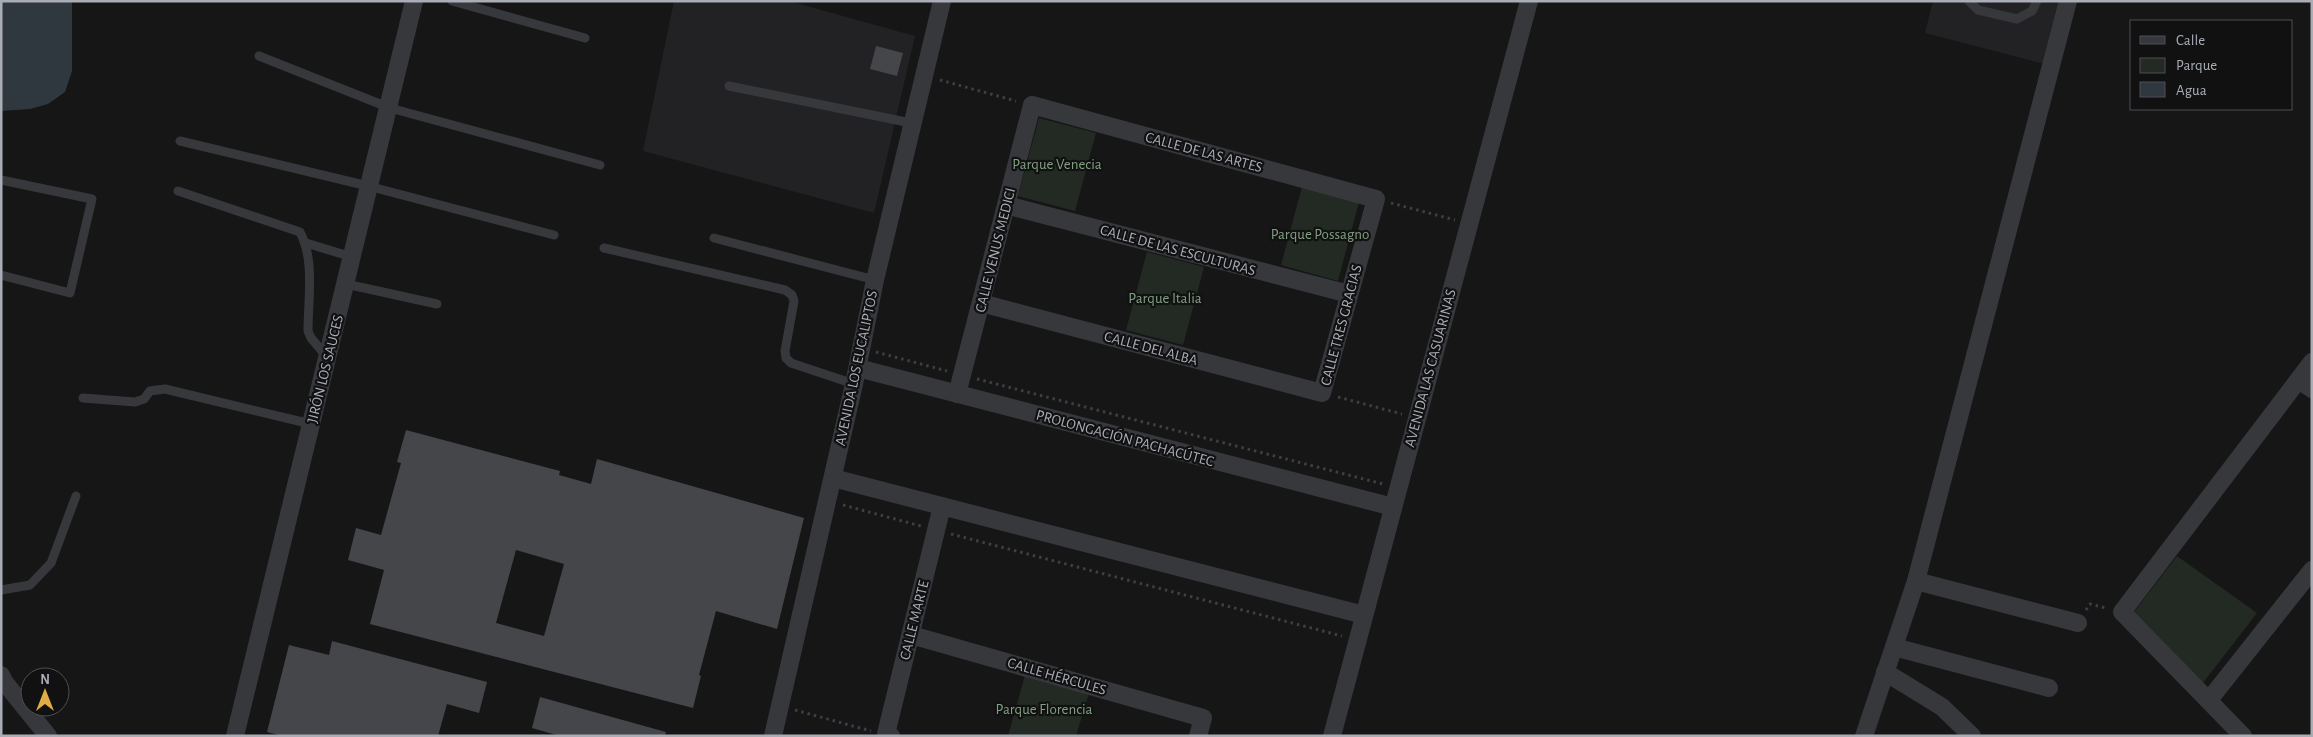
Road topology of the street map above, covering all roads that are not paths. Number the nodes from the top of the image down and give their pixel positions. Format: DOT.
graph roads {
  1 [pos="414,1"];
  2 [pos="452,1"];
  3 [pos="942,1"];
  4 [pos="1530,1"];
  5 [pos="1969,1"];
  6 [pos="2037,1"];
  7 [pos="2068,1"];
  8 [pos="585,38"];
  9 [pos="259,56"];
  10 [pos="729,86"];
  11 [pos="1032,105"];
  12 [pos="390,108"];
  13 [pos="911,123"];
  14 [pos="180,141"];
  15 [pos="600,165"];
  16 [pos="1,180"];
  17 [pos="368,186"];
  18 [pos="178,191"];
  19 [pos="1376,199"];
  20 [pos="1006,205"];
  21 [pos="554,235"];
  22 [pos="714,238"];
  23 [pos="306,243"];
  24 [pos="604,248"];
  25 [pos="352,256"];
  26 [pos="1,275"];
  27 [pos="875,280"];
  28 [pos="346,284"];
  29 [pos="1349,294"];
  30 [pos="981,303"];
  31 [pos="438,304"];
  32 [pos="328,358"];
  33 [pos="2312,362"];
  34 [pos="856,376"];
  35 [pos="2305,384"];
  36 [pos="1322,393"];
  37 [pos="957,394"];
  38 [pos="82,398"];
  39 [pos="311,424"];
  40 [pos="833,478"];
  41 [pos="76,496"];
  42 [pos="942,506"];
  43 [pos="1393,507"];
  44 [pos="2312,570"];
  45 [pos="1916,581"];
  46 [pos="1,590"];
  47 [pos="1364,615"];
  48 [pos="2078,624"];
  49 [pos="910,635"];
  50 [pos="1894,647"];
  51 [pos="1885,672"];
  52 [pos="1,675"];
  53 [pos="2049,688"];
  54 [pos="2209,700"];
  55 [pos="888,735"];
  56 [pos="48,736"];
  57 [pos="235,736"];
  58 [pos="774,736"];
  59 [pos="1198,736"];
  60 [pos="1332,736"];
  61 [pos="1864,736"];
  62 [pos="1972,736"];
  63 [pos="2244,736"];
  1 -- 12 [label="street, JIRÓN LOS SAUCES"];
  2 -- 8 [label="lane"];
  3 -- 13 [label="street, AVENIDA LOS EUCALIPTOS"];
  4 -- 43 [label="street, AVENIDA LAS CASUARINAS"];
  5 -- 6 [label="lane"];
  7 -- 45 [label="street"];
  9 -- 12 [label="lane"];
  10 -- 13 [label="lane"];
  11 -- 19 [label="street, CALLE DE LAS ARTES"];
  11 -- 20 [label="street, CALLE VENUS MEDICI"];
  12 -- 15 [label="lane"];
  12 -- 17 [label="street, JIRÓN LOS SAUCES"];
  13 -- 27 [label="street, AVENIDA LOS EUCALIPTOS"];
  14 -- 17 [label="lane"];
  16 -- 26 [label="lane"];
  17 -- 21 [label="lane"];
  17 -- 25 [label="street, JIRÓN LOS SAUCES"];
  18 -- 23 [label="lane"];
  19 -- 29 [label="street, CALLE TRES GRACIAS"];
  20 -- 29 [label="street, CALLE DE LAS ESCULTURAS"];
  20 -- 30 [label="street, CALLE VENUS MEDICI"];
  22 -- 27 [label="lane"];
  23 -- 25 [label="lane"];
  23 -- 32 [label="lane"];
  24 -- 34 [label="lane"];
  25 -- 28 [label="street, JIRÓN LOS SAUCES"];
  27 -- 34 [label="street, AVENIDA LOS EUCALIPTOS"];
  28 -- 31 [label="lane"];
  28 -- 32 [label="street, JIRÓN LOS SAUCES"];
  29 -- 36 [label="street, CALLE TRES GRACIAS"];
  30 -- 36 [label="street, CALLE DEL ALBA"];
  30 -- 37 [label="street, CALLE VENUS MEDICI"];
  32 -- 39 [label="street, JIRÓN LOS SAUCES"];
  33 -- 35 [label="street"];
  34 -- 37 [label="street, PROLONGACIÓN PACHACÚTEC"];
  34 -- 40 [label="street, AVENIDA LOS EUCALIPTOS"];
  35 -- 54 [label="street"];
  37 -- 43 [label="street, PROLONGACIÓN PACHACÚTEC"];
  38 -- 39 [label="lane"];
  39 -- 57 [label="street, JIRÓN LOS SAUCES"];
  40 -- 42 [label="street"];
  40 -- 58 [label="street, AVENIDA LOS EUCALIPTOS"];
  41 -- 46 [label="lane"];
  42 -- 47 [label="street"];
  42 -- 49 [label="street, CALLE MARTE"];
  43 -- 47 [label="street, AVENIDA LAS CASUARINAS"];
  44 -- 54 [label="street"];
  45 -- 48 [label="street"];
  45 -- 50 [label="street"];
  47 -- 60 [label="street, AVENIDA LAS CASUARINAS"];
  49 -- 55 [label="street, CALLE MARTE"];
  49 -- 59 [label="street, CALLE HÉRCULES"];
  50 -- 51 [label="street"];
  50 -- 53 [label="street"];
  51 -- 61 [label="street"];
  51 -- 62 [label="street"];
  52 -- 56 [label="street"];
  54 -- 63 [label="street"];
}
